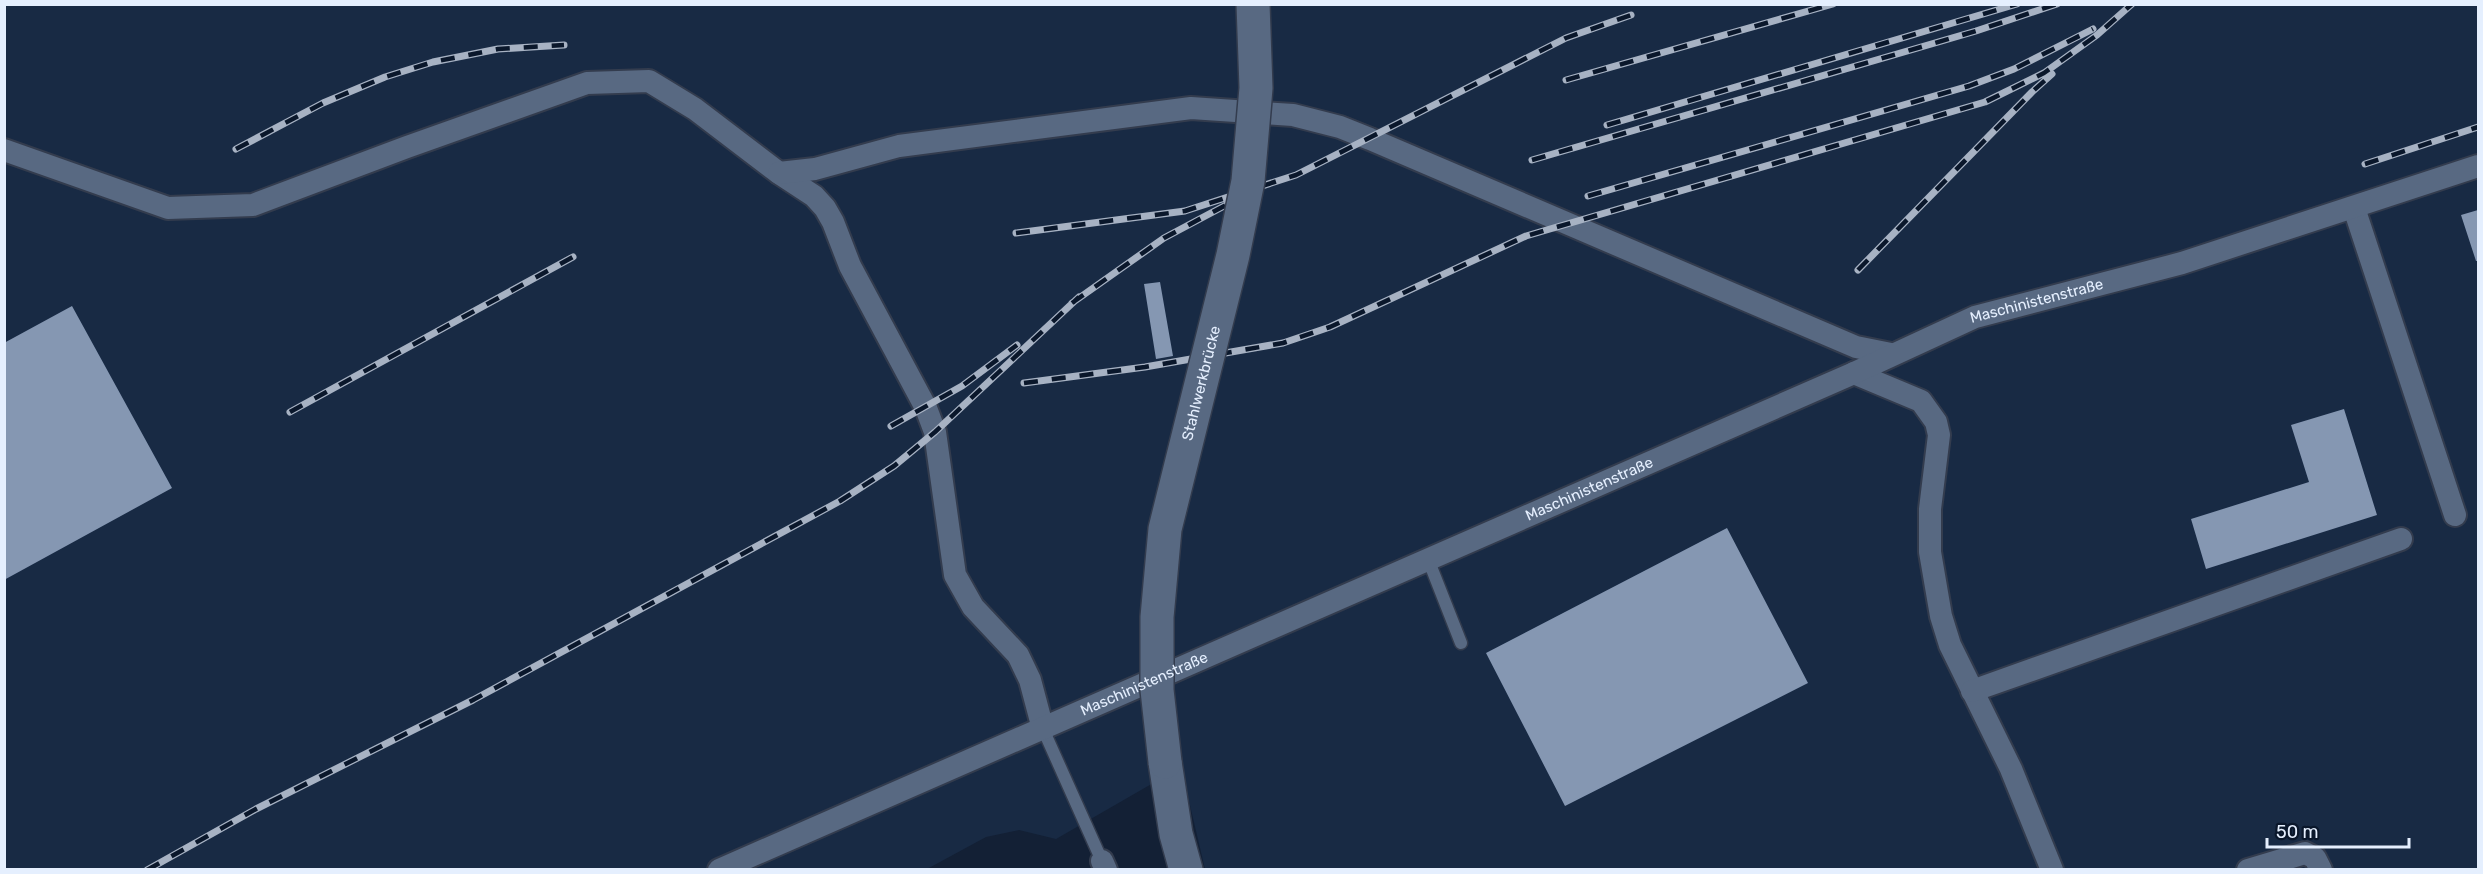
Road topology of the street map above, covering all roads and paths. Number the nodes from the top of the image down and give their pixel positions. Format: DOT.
graph roads {
  1 [pos="1254,4"];
  2 [pos="4,150"];
  3 [pos="2478,166"];
  4 [pos="779,173"];
  5 [pos="2354,208"];
  6 [pos="1891,354"];
  7 [pos="1854,373"];
  8 [pos="2455,515"];
  9 [pos="2401,539"];
  10 [pos="1428,559"];
  11 [pos="1461,643"];
  12 [pos="1972,691"];
  13 [pos="1042,729"];
  14 [pos="1104,865"];
  15 [pos="719,870"];
  16 [pos="1186,870"];
  17 [pos="2052,870"];
  18 [pos="2248,870"];
  19 [pos="2321,870"];
  1 -- 16 [label="main road, Stahlwerkbrücke, bridge"];
  2 -- 4 [label="street"];
  3 -- 5 [label="street, Maschinistenstraße"];
  4 -- 6 [label="street"];
  4 -- 13 [label="street"];
  5 -- 6 [label="street, Maschinistenstraße"];
  5 -- 8 [label="street"];
  6 -- 7 [label="street, Maschinistenstraße"];
  7 -- 10 [label="street, Maschinistenstraße"];
  7 -- 12 [label="street"];
  9 -- 12 [label="street"];
  10 -- 11 [label="lane"];
  10 -- 13 [label="street, Maschinistenstraße"];
  12 -- 17 [label="street"];
  13 -- 14 [label="lane"];
  13 -- 15 [label="street, Maschinistenstraße"];
  18 -- 19 [label="street"];
}
